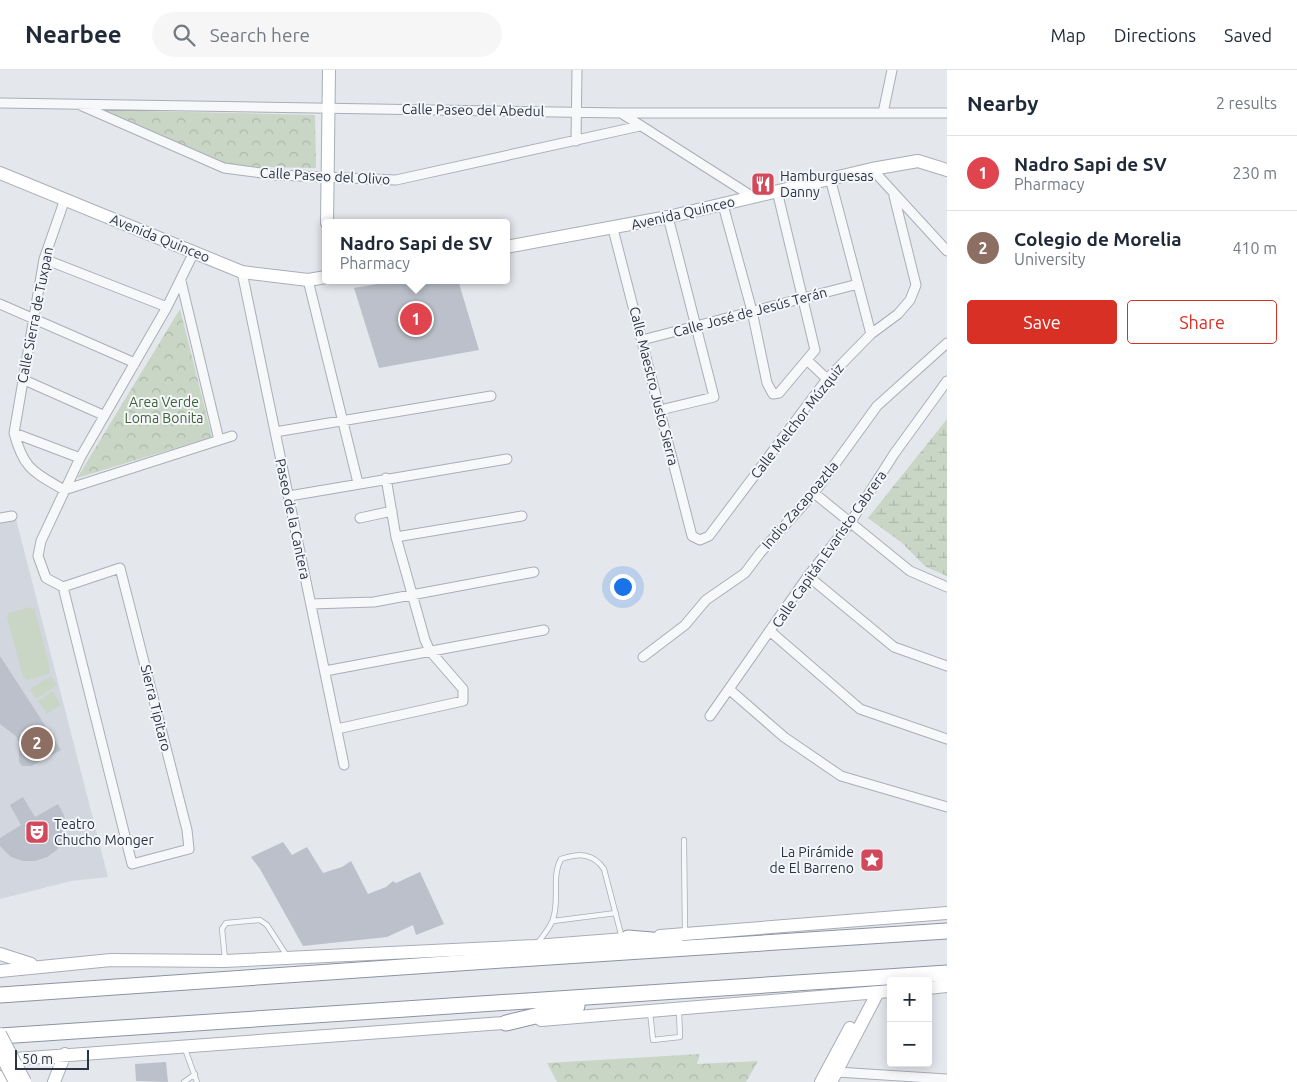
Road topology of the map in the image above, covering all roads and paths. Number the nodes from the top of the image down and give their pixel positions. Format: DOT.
graph roads {
  1 [pos="329,70"];
  2 [pos="577,70"];
  3 [pos="892,70"];
  4 [pos="0,103"];
  5 [pos="78,104"];
  6 [pos="329,107"];
  7 [pos="576,112"];
  8 [pos="621,113"];
  9 [pos="883,113"];
  10 [pos="947,113"];
  11 [pos="640,126"];
  12 [pos="576,140"];
  13 [pos="872,169"];
  14 [pos="947,170"];
  15 [pos="0,173"];
  16 [pos="328,178"];
  17 [pos="830,178"];
  18 [pos="777,191"];
  19 [pos="894,196"];
  20 [pos="753,197"];
  21 [pos="65,199"];
  22 [pos="723,204"];
  23 [pos="668,217"];
  24 [pos="327,219"];
  25 [pos="612,228"];
  26 [pos="510,246"];
  27 [pos="947,251"];
  28 [pos="194,252"];
  29 [pos="44,259"];
  30 [pos="242,272"];
  31 [pos="322,278"];
  32 [pos="308,280"];
  33 [pos="181,281"];
  34 [pos="858,284"];
  35 [pos="803,298"];
  36 [pos="0,304"];
  37 [pos="167,307"];
  38 [pos="752,312"];
  39 [pos="34,319"];
  40 [pos="695,326"];
  41 [pos="871,334"];
  42 [pos="642,340"];
  43 [pos="947,343"];
  44 [pos="808,360"];
  45 [pos="135,363"];
  46 [pos="22,379"];
  47 [pos="828,379"];
  48 [pos="947,381"];
  49 [pos="491,396"];
  50 [pos="660,410"];
  51 [pos="104,415"];
  52 [pos="344,421"];
  53 [pos="275,432"];
  54 [pos="14,434"];
  55 [pos="232,436"];
  56 [pos="219,440"];
  57 [pos="80,458"];
  58 [pos="507,459"];
  59 [pos="386,478"];
  60 [pos="358,483"];
  61 [pos="64,490"];
  62 [pos="814,493"];
  63 [pos="288,496"];
  64 [pos="392,510"];
  65 [pos="12,516"];
  66 [pos="522,516"];
  67 [pos="0,518"];
  68 [pos="360,518"];
  69 [pos="850,522"];
  70 [pos="396,537"];
  71 [pos="700,540"];
  72 [pos="534,572"];
  73 [pos="808,576"];
  74 [pos="63,587"];
  75 [pos="947,587"];
  76 [pos="411,595"];
  77 [pos="311,604"];
  78 [pos="544,630"];
  79 [pos="770,632"];
  80 [pos="430,651"];
  81 [pos="643,657"];
  82 [pos="947,666"];
  83 [pos="325,672"];
  84 [pos="730,690"];
  85 [pos="710,716"];
  86 [pos="337,729"];
  87 [pos="947,738"];
  88 [pos="344,765"];
  89 [pos="947,807"];
  90 [pos="684,840"];
  91 [pos="616,913"];
  92 [pos="947,913"];
  93 [pos="553,921"];
  94 [pos="947,930"];
  95 [pos="685,934"];
  96 [pos="625,939"];
  97 [pos="535,946"];
  98 [pos="726,947"];
  99 [pos="0,954"];
  100 [pos="288,958"];
  101 [pos="111,960"];
  102 [pos="226,961"];
  103 [pos="0,971"];
  104 [pos="947,973"];
  105 [pos="932,979"];
  106 [pos="932,982"];
  107 [pos="887,983"];
  108 [pos="947,986"];
  109 [pos="880,992"];
  110 [pos="0,995"];
  111 [pos="620,996"];
  112 [pos="678,1008"];
  113 [pos="650,1011"];
  114 [pos="506,1023"];
  115 [pos="0,1035"];
  116 [pos="183,1046"];
  117 [pos="0,1053"];
  118 [pos="65,1054"];
  119 [pos="0,1060"];
  120 [pos="195,1074"];
  121 [pos="0,1077"];
  122 [pos="834,1077"];
  123 [pos="947,1079"];
  124 [pos="3,1082"];
  125 [pos="15,1082"];
  126 [pos="25,1082"];
  127 [pos="54,1082"];
  128 [pos="184,1082"];
  129 [pos="198,1082"];
  130 [pos="821,1082"];
  1 -- 6 [label="main road"];
  2 -- 7 [label="street"];
  3 -- 9 [label="street"];
  4 -- 5 [label="street, Calle Paseo del Abedul"];
  5 -- 6 [label="street, Calle Paseo del Abedul"];
  5 -- 16 [label="street, Calle Paseo del Olivo"];
  6 -- 7 [label="street, Calle Paseo del Abedul"];
  6 -- 16 [label="main road"];
  7 -- 8 [label="street, Calle Paseo del Abedul"];
  7 -- 12 [label="street"];
  8 -- 9 [label="street, Calle Paseo del Abedul"];
  8 -- 11 [label="street"];
  9 -- 10 [label="street, Calle Paseo del Abedul"];
  11 -- 12 [label="street, Calle Paseo del Olivo"];
  11 -- 20 [label="street"];
  12 -- 16 [label="street, Calle Paseo del Olivo"];
  13 -- 14 [label="main road, Avenida Quinceo"];
  13 -- 17 [label="main road, Avenida Quinceo"];
  13 -- 19 [label="street"];
  15 -- 21 [label="main road, Avenida Quinceo"];
  16 -- 24 [label="main road"];
  17 -- 18 [label="main road, Avenida Quinceo"];
  17 -- 34 [label="street"];
  18 -- 20 [label="main road, Avenida Quinceo"];
  18 -- 35 [label="street"];
  19 -- 27 [label="street"];
  19 -- 41 [label="street, Calle Melchor Múzquiz"];
  20 -- 22 [label="main road, Avenida Quinceo"];
  21 -- 28 [label="main road, Avenida Quinceo"];
  21 -- 29 [label="street, Calle Sierra de Tuxpan"];
  22 -- 23 [label="main road, Avenida Quinceo"];
  22 -- 38 [label="street"];
  23 -- 25 [label="main road, Avenida Quinceo"];
  23 -- 40 [label="street"];
  25 -- 26 [label="main road, Avenida Quinceo"];
  25 -- 42 [label="street, Calle Maestro Justo Sierra"];
  28 -- 30 [label="main road, Avenida Quinceo"];
  28 -- 33 [label="street"];
  29 -- 37 [label="street"];
  29 -- 39 [label="street, Calle Sierra de Tuxpan"];
  30 -- 32 [label="main road, Avenida Quinceo"];
  30 -- 53 [label="street, Paseo de la Cantera"];
  31 -- 32 [label="main road, Avenida Quinceo"];
  32 -- 52 [label="street"];
  33 -- 37 [label="street"];
  33 -- 56 [label="street"];
  34 -- 35 [label="street, Calle José de Jesús Terán"];
  34 -- 41 [label="street"];
  35 -- 38 [label="street, Calle José de Jesús Terán"];
  35 -- 44 [label="street"];
  36 -- 39 [label="street"];
  37 -- 45 [label="street"];
  38 -- 40 [label="street, Calle José de Jesús Terán"];
  38 -- 44 [label="street"];
  39 -- 45 [label="street"];
  39 -- 46 [label="street, Calle Sierra de Tuxpan"];
  40 -- 42 [label="street, Calle José de Jesús Terán"];
  40 -- 50 [label="street"];
  41 -- 47 [label="street, Calle Melchor Múzquiz"];
  42 -- 50 [label="street, Calle Maestro Justo Sierra"];
  43 -- 62 [label="street, Indio Zacapoaztla"];
  44 -- 47 [label="street"];
  45 -- 51 [label="street"];
  46 -- 51 [label="street"];
  46 -- 54 [label="street, Calle Sierra de Tuxpan"];
  47 -- 71 [label="street, Calle Melchor Múzquiz"];
  48 -- 69 [label="street, Calle Capitán Evaristo Cabrera"];
  49 -- 52 [label="street"];
  50 -- 71 [label="street, Calle Maestro Justo Sierra"];
  51 -- 57 [label="street"];
  52 -- 53 [label="street"];
  52 -- 60 [label="street"];
  53 -- 63 [label="street, Paseo de la Cantera"];
  54 -- 57 [label="street"];
  54 -- 61 [label="street"];
  55 -- 56 [label="street"];
  56 -- 61 [label="street"];
  57 -- 61 [label="street"];
  58 -- 59 [label="street"];
  59 -- 60 [label="street"];
  59 -- 64 [label="street"];
  60 -- 63 [label="street"];
  61 -- 74 [label="street"];
  62 -- 69 [label="street"];
  62 -- 81 [label="street, Indio Zacapoaztla"];
  63 -- 77 [label="street, Paseo de la Cantera"];
  64 -- 68 [label="street"];
  64 -- 70 [label="street"];
  65 -- 67 [label="street"];
  66 -- 70 [label="street"];
  69 -- 73 [label="street, Calle Capitán Evaristo Cabrera"];
  69 -- 75 [label="street"];
  70 -- 76 [label="street"];
  72 -- 76 [label="street"];
  73 -- 79 [label="street, Calle Capitán Evaristo Cabrera"];
  73 -- 82 [label="street"];
  74 -- 74 [label="street, Sierra Tipitaro"];
  76 -- 77 [label="street"];
  76 -- 80 [label="street"];
  77 -- 83 [label="street, Paseo de la Cantera"];
  78 -- 80 [label="street"];
  79 -- 84 [label="street, Calle Capitán Evaristo Cabrera"];
  79 -- 87 [label="street"];
  80 -- 83 [label="street"];
  80 -- 86 [label="street"];
  83 -- 86 [label="street, Paseo de la Cantera"];
  84 -- 85 [label="street, Calle Capitán Evaristo Cabrera"];
  84 -- 89 [label="street"];
  86 -- 88 [label="street, Paseo de la Cantera"];
  90 -- 95 [label="lane"];
  91 -- 93 [label="lane"];
  91 -- 93 [label="lane"];
  91 -- 96 [label="lane"];
  92 -- 95 [label="main road"];
  93 -- 97 [label="lane"];
  94 -- 98 [label="highway"];
  95 -- 96 [label="main road"];
  96 -- 97 [label="main road"];
  96 -- 98 [label="highway"];
  97 -- 100 [label="main road"];
  98 -- 110 [label="highway"];
  99 -- 101 [label="main road"];
  100 -- 102 [label="main road"];
  100 -- 102 [label="lane"];
  101 -- 102 [label="main road"];
  101 -- 103 [label="main road"];
  104 -- 105 [label="highway"];
  106 -- 108 [label="main road"];
  107 -- 111 [label="highway"];
  109 -- 112 [label="main road"];
  109 -- 122 [label="main road"];
  109 -- 130 [label="main road"];
  111 -- 114 [label="highway"];
  111 -- 115 [label="highway"];
  112 -- 113 [label="main road"];
  112 -- 113 [label="lane"];
  113 -- 114 [label="main road"];
  114 -- 116 [label="main road"];
  115 -- 126 [label="main road, bridge"];
  116 -- 118 [label="main road"];
  116 -- 120 [label="lane"];
  117 -- 125 [label="main road, bridge"];
  118 -- 119 [label="main road"];
  118 -- 127 [label="main road"];
  120 -- 128 [label="lane"];
  120 -- 129 [label="lane"];
  121 -- 124 [label="main road"];
  122 -- 123 [label="street"];
}
